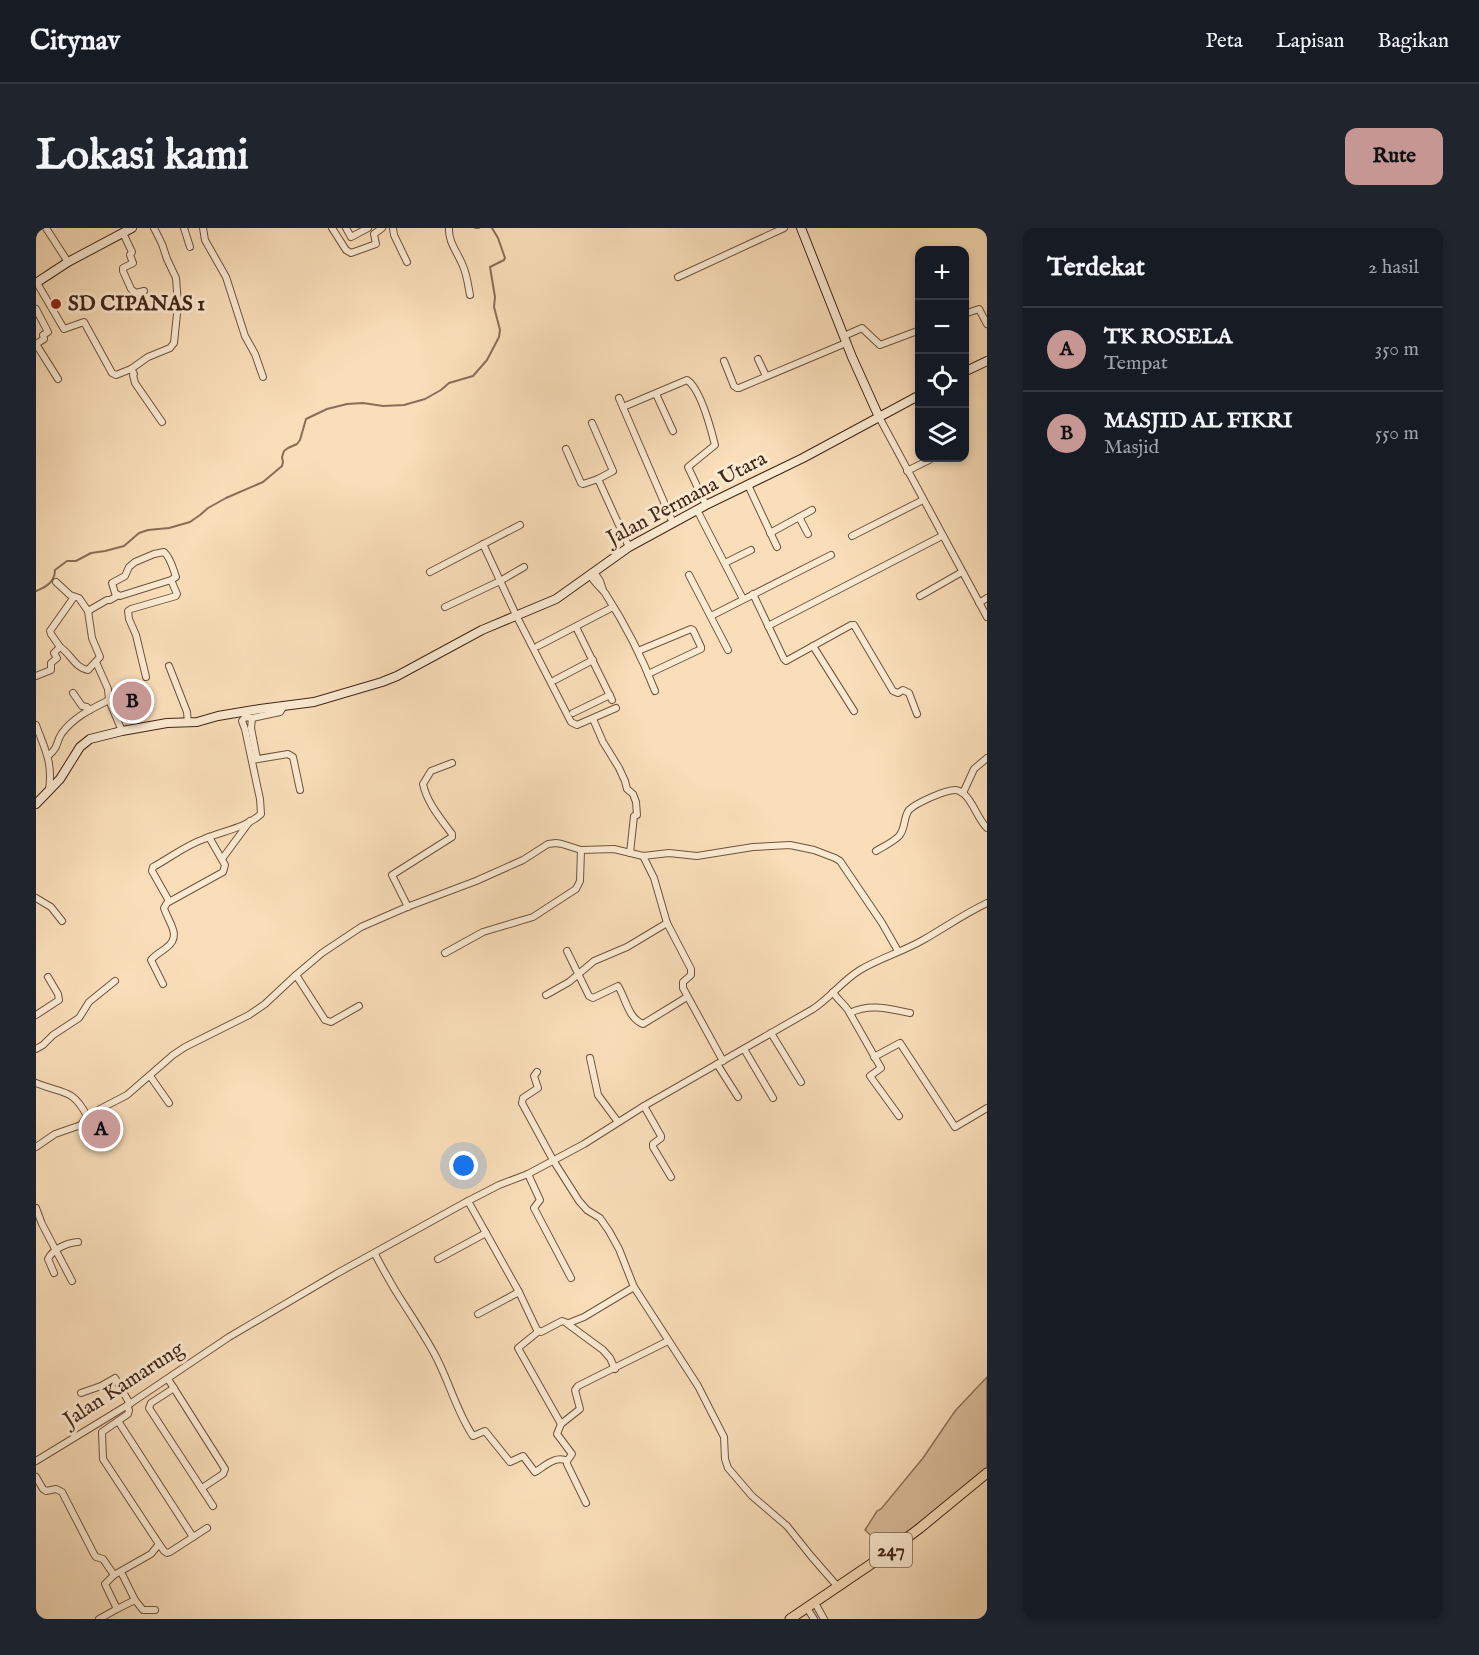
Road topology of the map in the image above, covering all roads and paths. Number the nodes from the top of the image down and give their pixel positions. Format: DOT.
graph roads {
  1 [pos="46,228"];
  2 [pos="132,228"];
  3 [pos="154,228"];
  4 [pos="184,228"];
  5 [pos="203,228"];
  6 [pos="332,228"];
  7 [pos="346,228"];
  8 [pos="368,228"];
  9 [pos="382,228"];
  10 [pos="393,228"];
  11 [pos="449,228"];
  12 [pos="784,228"];
  13 [pos="801,228"];
  14 [pos="123,233"];
  15 [pos="190,247"];
  16 [pos="69,262"];
  17 [pos="407,262"];
  18 [pos="678,277"];
  19 [pos="36,283"];
  20 [pos="144,291"];
  21 [pos="470,296"];
  22 [pos="36,309"];
  23 [pos="969,312"];
  24 [pos="987,324"];
  25 [pos="915,332"];
  26 [pos="845,340"];
  27 [pos="758,359"];
  28 [pos="724,361"];
  29 [pos="987,361"];
  30 [pos="131,369"];
  31 [pos="969,370"];
  32 [pos="262,376"];
  33 [pos="766,376"];
  34 [pos="58,379"];
  35 [pos="656,394"];
  36 [pos="619,398"];
  37 [pos="915,400"];
  38 [pos="623,407"];
  39 [pos="879,417"];
  40 [pos="162,422"];
  41 [pos="592,423"];
  42 [pos="673,431"];
  43 [pos="566,449"];
  44 [pos="925,462"];
  45 [pos="907,471"];
  46 [pos="598,479"];
  47 [pos="748,485"];
  48 [pos="923,500"];
  49 [pos="706,505"];
  50 [pos="697,510"];
  51 [pos="812,510"];
  52 [pos="799,517"];
  53 [pos="674,523"];
  54 [pos="520,525"];
  55 [pos="770,532"];
  56 [pos="807,534"];
  57 [pos="852,536"];
  58 [pos="942,536"];
  59 [pos="483,544"];
  60 [pos="628,547"];
  61 [pos="777,547"];
  62 [pos="751,550"];
  63 [pos="831,555"];
  64 [pos="725,563"];
  65 [pos="524,567"];
  66 [pos="430,572"];
  67 [pos="962,572"];
  68 [pos="592,573"];
  69 [pos="689,575"];
  70 [pos="171,580"];
  71 [pos="500,581"];
  72 [pos="56,582"];
  73 [pos="753,594"];
  74 [pos="117,596"];
  75 [pos="920,596"];
  76 [pos="74,597"];
  77 [pos="987,598"];
  78 [pos="743,599"];
  79 [pos="979,603"];
  80 [pos="445,607"];
  81 [pos="614,607"];
  82 [pos="88,610"];
  83 [pos="516,615"];
  84 [pos="711,616"];
  85 [pos="987,618"];
  86 [pos="768,626"];
  87 [pos="576,627"];
  88 [pos="538,646"];
  89 [pos="813,646"];
  90 [pos="60,647"];
  91 [pos="728,650"];
  92 [pos="638,651"];
  93 [pos="593,660"];
  94 [pos="96,662"];
  95 [pos="169,666"];
  96 [pos="648,674"];
  97 [pos="36,676"];
  98 [pos="146,677"];
  99 [pos="555,680"];
  100 [pos="655,691"];
  101 [pos="73,693"];
  102 [pos="109,700"];
  103 [pos="282,706"];
  104 [pos="616,708"];
  105 [pos="90,710"];
  106 [pos="854,711"];
  107 [pos="573,713"];
  108 [pos="917,714"];
  109 [pos="593,719"];
  110 [pos="188,723"];
  111 [pos="36,724"];
  112 [pos="122,731"];
  113 [pos="48,756"];
  114 [pos="987,758"];
  115 [pos="254,759"];
  116 [pos="452,763"];
  117 [pos="300,790"];
  118 [pos="49,791"];
  119 [pos="963,793"];
  120 [pos="36,804"];
  121 [pos="251,821"];
  122 [pos="987,828"];
  123 [pos="209,837"];
  124 [pos="581,850"];
  125 [pos="876,851"];
  126 [pos="630,853"];
  127 [pos="643,856"];
  128 [pos="222,859"];
  129 [pos="36,898"];
  130 [pos="169,901"];
  131 [pos="987,903"];
  132 [pos="408,907"];
  133 [pos="62,921"];
  134 [pos="667,923"];
  135 [pos="567,951"];
  136 [pos="898,951"];
  137 [pos="445,953"];
  138 [pos="296,975"];
  139 [pos="578,975"];
  140 [pos="48,977"];
  141 [pos="114,981"];
  142 [pos="163,984"];
  143 [pos="833,992"];
  144 [pos="546,995"];
  145 [pos="687,997"];
  146 [pos="359,1006"];
  147 [pos="850,1013"];
  148 [pos="910,1013"];
  149 [pos="36,1015"];
  150 [pos="771,1033"];
  151 [pos="36,1049"];
  152 [pos="744,1049"];
  153 [pos="874,1057"];
  154 [pos="590,1058"];
  155 [pos="720,1063"];
  156 [pos="537,1072"];
  157 [pos="150,1076"];
  158 [pos="801,1082"];
  159 [pos="36,1083"];
  160 [pos="738,1097"];
  161 [pos="773,1098"];
  162 [pos="170,1103"];
  163 [pos="644,1106"];
  164 [pos="987,1108"];
  165 [pos="87,1116"];
  166 [pos="899,1116"];
  167 [pos="618,1122"];
  168 [pos="36,1147"];
  169 [pos="553,1160"];
  170 [pos="528,1173"];
  171 [pos="671,1177"];
  172 [pos="468,1201"];
  173 [pos="36,1208"];
  174 [pos="486,1233"];
  175 [pos="78,1242"];
  176 [pos="56,1250"];
  177 [pos="375,1254"];
  178 [pos="438,1259"];
  179 [pos="54,1273"];
  180 [pos="571,1278"];
  181 [pos="72,1281"];
  182 [pos="634,1287"];
  183 [pos="519,1292"];
  184 [pos="478,1314"];
  185 [pos="569,1323"];
  186 [pos="539,1331"];
  187 [pos="668,1341"];
  188 [pos="615,1369"];
  189 [pos="168,1379"];
  190 [pos="174,1388"];
  191 [pos="81,1393"];
  192 [pos="128,1405"];
  193 [pos="118,1421"];
  194 [pos="561,1425"];
  195 [pos="36,1461"];
  196 [pos="567,1461"];
  197 [pos="987,1473"];
  198 [pos="36,1477"];
  199 [pos="202,1488"];
  200 [pos="586,1503"];
  201 [pos="213,1506"];
  202 [pos="207,1528"];
  203 [pos="194,1537"];
  204 [pos="159,1544"];
  205 [pos="121,1572"];
  206 [pos="114,1575"];
  207 [pos="838,1587"];
  208 [pos="135,1600"];
  209 [pos="811,1606"];
  210 [pos="117,1609"];
  211 [pos="155,1610"];
  212 [pos="99,1619"];
  213 [pos="790,1619"];
  214 [pos="814,1619"];
  215 [pos="824,1619"];
  1 -- 16 [label="street"];
  2 -- 14 [label="street"];
  3 -- 30 [label="street"];
  4 -- 15 [label="street"];
  5 -- 32 [label="street"];
  6 -- 9 [label="street"];
  7 -- 8 [label="street"];
  10 -- 17 [label="street"];
  11 -- 21 [label="street"];
  12 -- 18 [label="street"];
  13 -- 26 [label="street"];
  14 -- 16 [label="street"];
  14 -- 20 [label="street"];
  16 -- 19 [label="street"];
  19 -- 30 [label="street"];
  22 -- 34 [label="street"];
  23 -- 24 [label="street"];
  25 -- 26 [label="street"];
  26 -- 33 [label="street"];
  26 -- 39 [label="street"];
  27 -- 33 [label="street"];
  28 -- 33 [label="street"];
  29 -- 31 [label="street"];
  30 -- 40 [label="street"];
  35 -- 38 [label="street"];
  35 -- 42 [label="street"];
  35 -- 49 [label="street"];
  36 -- 38 [label="street"];
  37 -- 39 [label="street, Jalan Permana Utara"];
  38 -- 53 [label="street"];
  39 -- 45 [label="street"];
  39 -- 47 [label="street, Jalan Permana Utara"];
  41 -- 46 [label="street"];
  43 -- 46 [label="street"];
  44 -- 45 [label="street"];
  45 -- 48 [label="street"];
  46 -- 60 [label="street"];
  47 -- 49 [label="street, Jalan Permana Utara"];
  47 -- 55 [label="street"];
  48 -- 57 [label="street"];
  48 -- 58 [label="street"];
  49 -- 50 [label="street, Jalan Permana Utara"];
  50 -- 53 [label="street, Jalan Permana Utara"];
  50 -- 64 [label="street"];
  51 -- 52 [label="street"];
  52 -- 55 [label="street"];
  52 -- 56 [label="street"];
  53 -- 60 [label="street, Jalan Permana Utara"];
  54 -- 59 [label="street"];
  55 -- 61 [label="street"];
  58 -- 67 [label="street"];
  58 -- 86 [label="street"];
  59 -- 66 [label="street"];
  59 -- 71 [label="street"];
  60 -- 68 [label="street, Jalan Permana Utara"];
  62 -- 64 [label="street"];
  63 -- 73 [label="street"];
  64 -- 78 [label="street"];
  65 -- 71 [label="street"];
  67 -- 75 [label="street"];
  67 -- 79 [label="street"];
  68 -- 81 [label="street"];
  68 -- 83 [label="street, Jalan Permana Utara"];
  69 -- 84 [label="street"];
  70 -- 74 [label="street"];
  70 -- 74 [label="street"];
  70 -- 98 [label="street"];
  71 -- 80 [label="street"];
  71 -- 83 [label="street"];
  72 -- 76 [label="street"];
  73 -- 78 [label="street"];
  73 -- 86 [label="street"];
  74 -- 82 [label="street"];
  76 -- 82 [label="street"];
  76 -- 90 [label="street"];
  77 -- 79 [label="street"];
  78 -- 84 [label="street"];
  79 -- 85 [label="street"];
  81 -- 87 [label="street"];
  81 -- 92 [label="street"];
  82 -- 94 [label="street"];
  83 -- 103 [label="street, Jalan Permana Utara"];
  83 -- 109 [label="street"];
  84 -- 91 [label="street"];
  86 -- 89 [label="street"];
  87 -- 88 [label="street"];
  87 -- 93 [label="street"];
  89 -- 106 [label="street"];
  89 -- 108 [label="street"];
  90 -- 94 [label="street"];
  90 -- 97 [label="street"];
  92 -- 96 [label="street"];
  92 -- 96 [label="street"];
  93 -- 99 [label="street"];
  93 -- 107 [label="street"];
  94 -- 102 [label="street"];
  95 -- 110 [label="street"];
  96 -- 100 [label="street"];
  101 -- 105 [label="street"];
  102 -- 105 [label="street"];
  102 -- 112 [label="street"];
  103 -- 110 [label="street, Jalan Permana Utara"];
  103 -- 115 [label="street"];
  104 -- 109 [label="street"];
  105 -- 113 [label="street"];
  109 -- 126 [label="street"];
  110 -- 112 [label="street, Jalan Permana Utara"];
  111 -- 113 [label="street"];
  112 -- 118 [label="street, Jalan Permana Utara"];
  113 -- 118 [label="street"];
  114 -- 119 [label="street"];
  115 -- 117 [label="street"];
  115 -- 121 [label="street"];
  116 -- 132 [label="street"];
  118 -- 120 [label="street, Jalan Permana Utara"];
  119 -- 122 [label="street"];
  119 -- 125 [label="street"];
  121 -- 123 [label="street"];
  121 -- 128 [label="street"];
  123 -- 128 [label="street"];
  123 -- 130 [label="street"];
  124 -- 126 [label="street"];
  124 -- 132 [label="street"];
  124 -- 137 [label="street"];
  126 -- 127 [label="street"];
  127 -- 134 [label="street"];
  127 -- 136 [label="street"];
  128 -- 130 [label="street"];
  129 -- 133 [label="street"];
  130 -- 142 [label="street"];
  131 -- 136 [label="street, Jalan Kamarung"];
  132 -- 138 [label="street"];
  134 -- 139 [label="street"];
  134 -- 145 [label="street"];
  135 -- 139 [label="street"];
  136 -- 143 [label="street, Jalan Kamarung"];
  138 -- 146 [label="street"];
  138 -- 157 [label="street"];
  139 -- 144 [label="street"];
  139 -- 145 [label="street"];
  140 -- 149 [label="street"];
  141 -- 151 [label="street"];
  143 -- 147 [label="street"];
  143 -- 150 [label="street, Jalan Kamarung"];
  145 -- 155 [label="street"];
  147 -- 148 [label="street"];
  147 -- 153 [label="street"];
  150 -- 152 [label="street, Jalan Kamarung"];
  150 -- 158 [label="street"];
  152 -- 155 [label="street, Jalan Kamarung"];
  152 -- 161 [label="street"];
  153 -- 164 [label="street"];
  153 -- 166 [label="street"];
  154 -- 167 [label="street"];
  155 -- 160 [label="street"];
  155 -- 163 [label="street, Jalan Kamarung"];
  156 -- 169 [label="street"];
  157 -- 162 [label="street"];
  157 -- 165 [label="street"];
  159 -- 165 [label="street"];
  163 -- 167 [label="street, Jalan Kamarung"];
  163 -- 171 [label="street"];
  165 -- 168 [label="street"];
  167 -- 169 [label="street, Jalan Kamarung"];
  169 -- 170 [label="street, Jalan Kamarung"];
  169 -- 182 [label="street"];
  170 -- 172 [label="street, Jalan Kamarung"];
  170 -- 180 [label="street"];
  172 -- 174 [label="street"];
  172 -- 177 [label="street, Jalan Kamarung"];
  173 -- 176 [label="street"];
  174 -- 178 [label="street"];
  174 -- 183 [label="street"];
  175 -- 176 [label="street"];
  176 -- 179 [label="street"];
  176 -- 181 [label="street"];
  177 -- 189 [label="street, Jalan Kamarung"];
  177 -- 196 [label="street"];
  182 -- 185 [label="street"];
  182 -- 187 [label="street"];
  183 -- 184 [label="street"];
  183 -- 186 [label="street"];
  185 -- 186 [label="street"];
  185 -- 188 [label="street"];
  186 -- 194 [label="street"];
  187 -- 188 [label="street"];
  187 -- 207 [label="street"];
  188 -- 194 [label="street"];
  189 -- 190 [label="street"];
  189 -- 192 [label="street, Jalan Kamarung"];
  190 -- 199 [label="street"];
  190 -- 199 [label="street"];
  191 -- 192 [label="street"];
  192 -- 193 [label="street"];
  192 -- 195 [label="street, Jalan Kamarung"];
  193 -- 203 [label="street"];
  193 -- 204 [label="street"];
  194 -- 196 [label="street"];
  196 -- 200 [label="street"];
  197 -- 207 [label="main road, 247"];
  198 -- 206 [label="street"];
  199 -- 201 [label="street"];
  202 -- 203 [label="street"];
  203 -- 204 [label="street"];
  204 -- 205 [label="street"];
  205 -- 206 [label="street"];
  205 -- 208 [label="street"];
  206 -- 210 [label="street"];
  207 -- 209 [label="main road, 247"];
  208 -- 210 [label="street"];
  208 -- 211 [label="street"];
  209 -- 213 [label="main road, 247"];
  209 -- 214 [label="street"];
  209 -- 215 [label="street"];
  210 -- 212 [label="street"];
}
